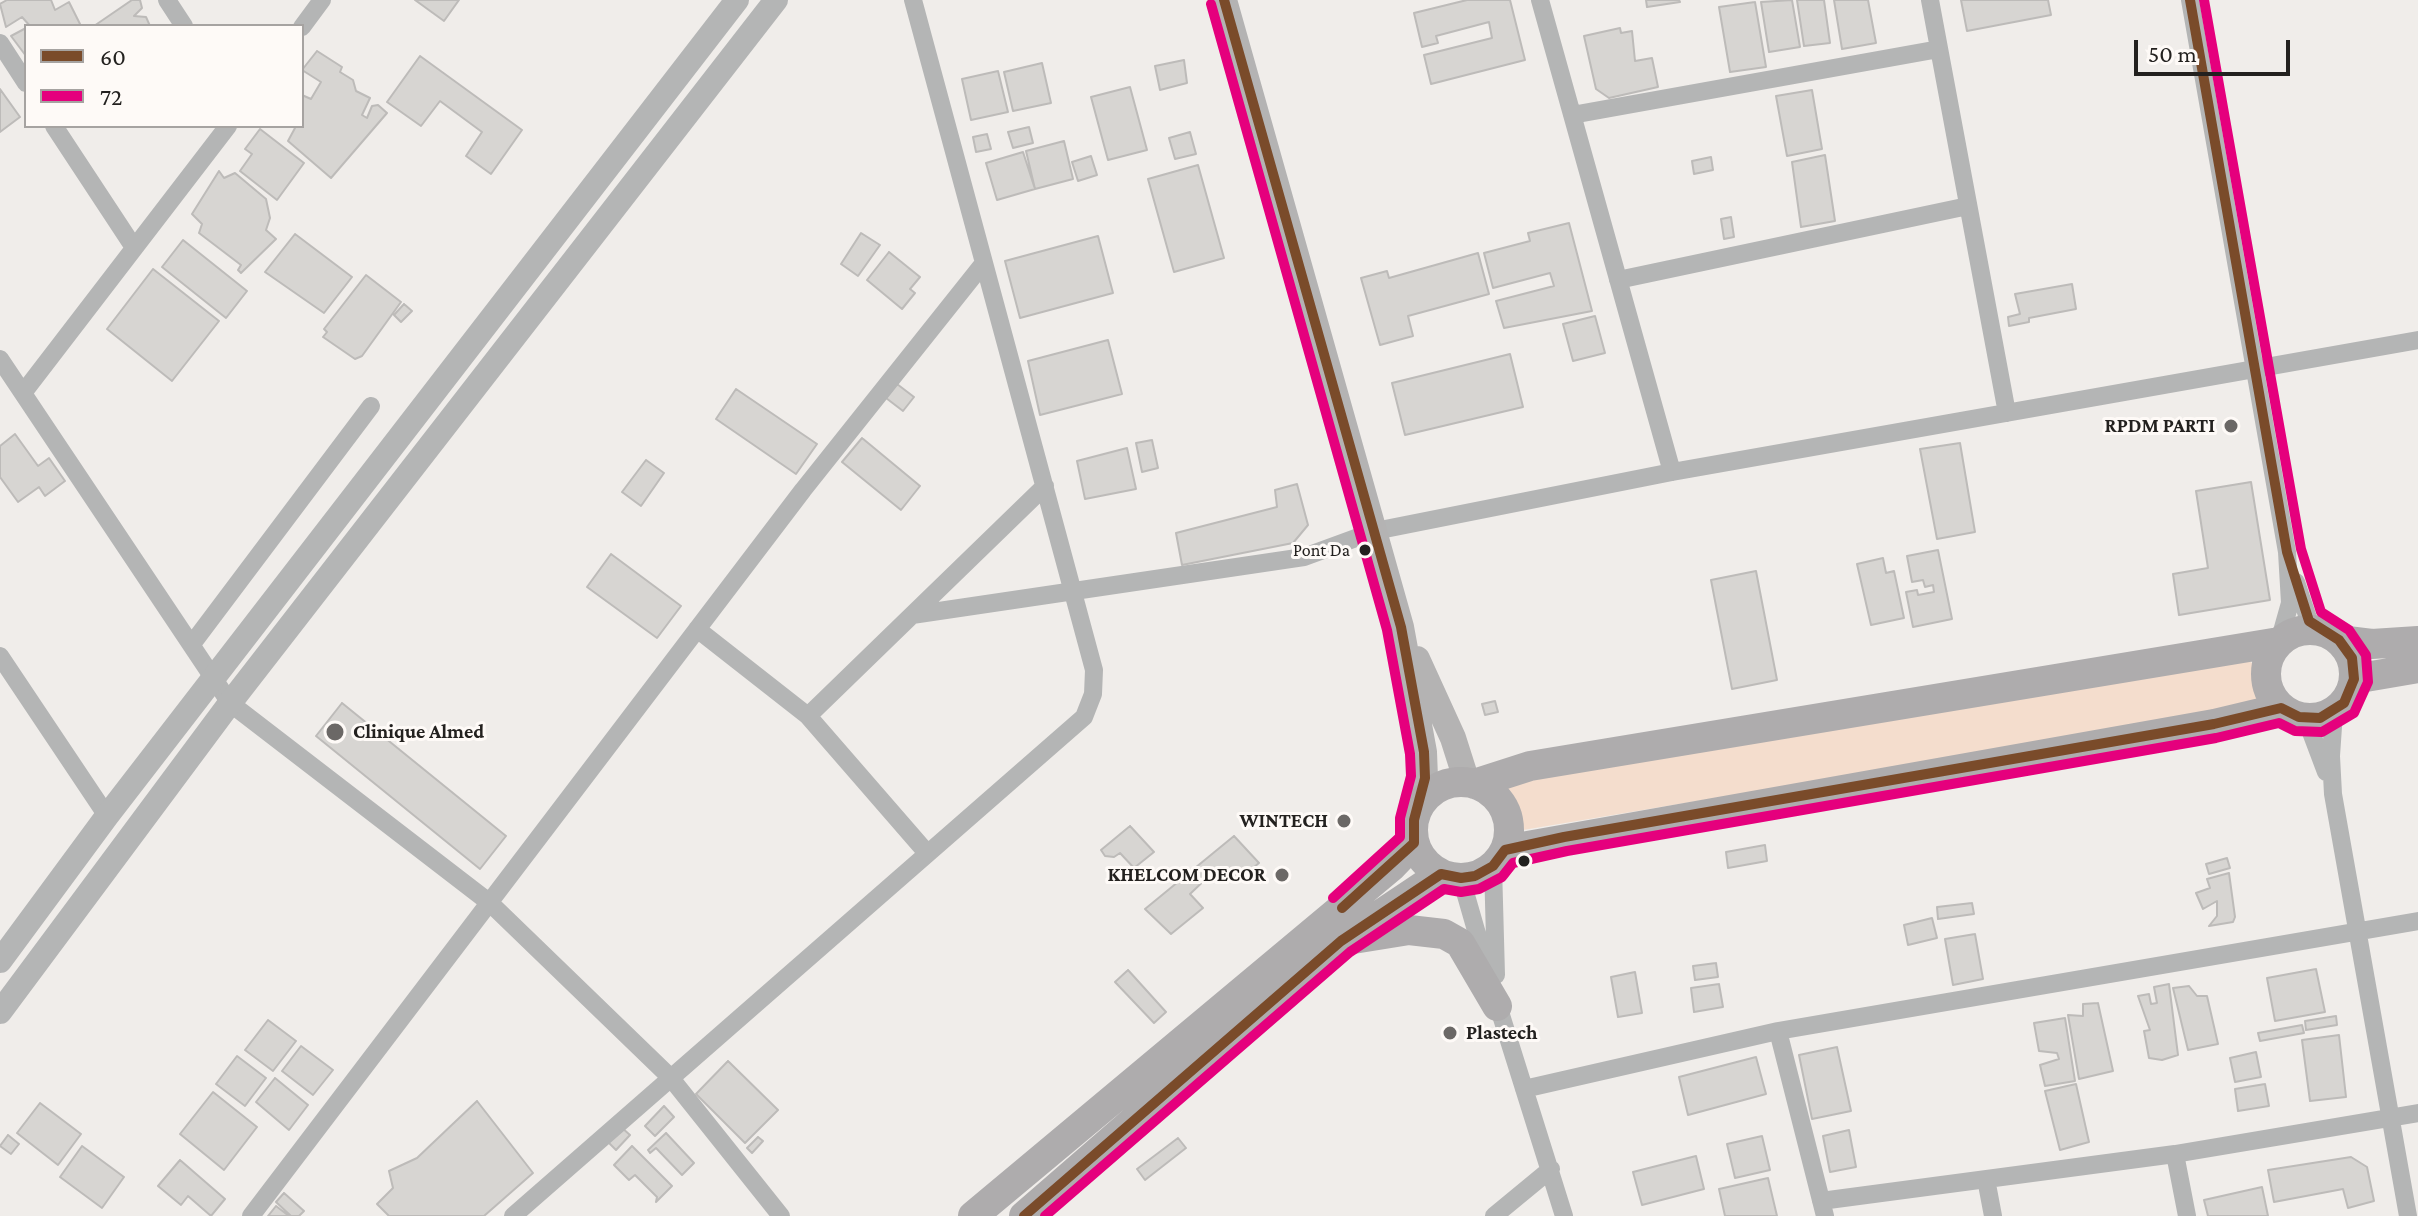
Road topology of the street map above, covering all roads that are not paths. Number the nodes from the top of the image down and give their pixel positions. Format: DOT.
graph roads {
  1 [pos="167,0"];
  2 [pos="322,0"];
  3 [pos="737,0"];
  4 [pos="776,0"];
  5 [pos="913,0"];
  6 [pos="1224,0"];
  7 [pos="1540,0"];
  8 [pos="1930,0"];
  9 [pos="2190,0"];
  10 [pos="183,24"];
  11 [pos="304,24"];
  12 [pos="0,43"];
  13 [pos="1939,49"];
  14 [pos="24,80"];
  15 [pos="1572,115"];
  16 [pos="55,128"];
  17 [pos="226,128"];
  18 [pos="1968,206"];
  19 [pos="133,246"];
  20 [pos="983,264"];
  21 [pos="1618,280"];
  22 [pos="2418,340"];
  23 [pos="0,359"];
  24 [pos="2257,368"];
  25 [pos="23,393"];
  26 [pos="371,406"];
  27 [pos="2007,413"];
  28 [pos="1672,472"];
  29 [pos="1045,486"];
  30 [pos="1375,531"];
  31 [pos="2287,552"];
  32 [pos="1072,591"];
  33 [pos="912,615"];
  34 [pos="1401,627"];
  35 [pos="697,629"];
  36 [pos="2329,635"];
  37 [pos="2418,641"];
  38 [pos="2279,642"];
  39 [pos="192,644"];
  40 [pos="0,656"];
  41 [pos="2418,668"];
  42 [pos="215,678"];
  43 [pos="2354,679"];
  44 [pos="230,703"];
  45 [pos="2307,713"];
  46 [pos="808,716"];
  47 [pos="1470,783"];
  48 [pos="2333,794"];
  49 [pos="1417,810"];
  50 [pos="107,816"];
  51 [pos="1414,843"];
  52 [pos="927,853"];
  53 [pos="1499,858"];
  54 [pos="1451,876"];
  55 [pos="490,903"];
  56 [pos="2418,921"];
  57 [pos="2356,932"];
  58 [pos="1341,941"];
  59 [pos="0,960"];
  60 [pos="1497,1006"];
  61 [pos="0,1012"];
  62 [pos="1778,1031"];
  63 [pos="670,1077"];
  64 [pos="1524,1089"];
  65 [pos="2418,1113"];
  66 [pos="2390,1119"];
  67 [pos="2175,1154"];
  68 [pos="1551,1169"];
  69 [pos="1986,1179"];
  70 [pos="1823,1209"];
  71 [pos="251,1216"];
  72 [pos="513,1216"];
  73 [pos="781,1216"];
  74 [pos="973,1216"];
  75 [pos="1024,1216"];
  76 [pos="1494,1216"];
  77 [pos="1564,1216"];
  78 [pos="1993,1216"];
  79 [pos="2187,1216"];
  80 [pos="2408,1216"];
  1 -- 10 [label="street"];
  2 -- 11 [label="street"];
  3 -- 42 [label="street"];
  4 -- 44 [label="street"];
  5 -- 20 [label="street"];
  6 -- 30 [label="main road"];
  7 -- 15 [label="street"];
  8 -- 13 [label="street"];
  9 -- 24 [label="street"];
  12 -- 14 [label="street"];
  13 -- 15 [label="street"];
  13 -- 18 [label="street"];
  15 -- 21 [label="street"];
  16 -- 19 [label="street"];
  17 -- 19 [label="street"];
  18 -- 21 [label="street"];
  18 -- 27 [label="street"];
  19 -- 25 [label="street"];
  20 -- 29 [label="street"];
  20 -- 35 [label="street"];
  21 -- 28 [label="street"];
  22 -- 24 [label="street"];
  23 -- 25 [label="street"];
  24 -- 27 [label="street"];
  24 -- 31 [label="street"];
  25 -- 39 [label="street"];
  26 -- 39 [label="street"];
  27 -- 28 [label="street"];
  28 -- 30 [label="street"];
  29 -- 32 [label="street"];
  29 -- 33 [label="street"];
  30 -- 32 [label="street"];
  30 -- 34 [label="main road"];
  31 -- 36 [label="street"];
  31 -- 38 [label="street"];
  32 -- 33 [label="street"];
  32 -- 52 [label="street"];
  33 -- 46 [label="street"];
  34 -- 47 [label="main road"];
  34 -- 49 [label="main road"];
  35 -- 46 [label="street"];
  35 -- 55 [label="street"];
  36 -- 37 [label="main road"];
  36 -- 38 [label="main road"];
  36 -- 43 [label="main road"];
  38 -- 45 [label="main road"];
  38 -- 47 [label="main road"];
  39 -- 42 [label="street"];
  40 -- 50 [label="street"];
  41 -- 43 [label="main road"];
  42 -- 44 [label="street"];
  42 -- 50 [label="street"];
  43 -- 45 [label="main road"];
  44 -- 55 [label="street"];
  44 -- 61 [label="street"];
  45 -- 48 [label="street"];
  45 -- 48 [label="street"];
  45 -- 53 [label="main road"];
  46 -- 52 [label="street"];
  47 -- 49 [label="main road"];
  47 -- 53 [label="main road"];
  48 -- 57 [label="street"];
  49 -- 51 [label="main road"];
  50 -- 59 [label="street"];
  51 -- 54 [label="main road"];
  51 -- 74 [label="main road"];
  52 -- 63 [label="street"];
  53 -- 54 [label="main road"];
  53 -- 60 [label="street"];
  54 -- 58 [label="main road"];
  54 -- 60 [label="street"];
  55 -- 63 [label="street"];
  55 -- 71 [label="street"];
  56 -- 57 [label="street"];
  57 -- 62 [label="street"];
  57 -- 66 [label="street"];
  58 -- 60 [label="main road"];
  58 -- 75 [label="main road"];
  60 -- 64 [label="street"];
  62 -- 64 [label="street"];
  62 -- 70 [label="street"];
  63 -- 72 [label="street"];
  63 -- 73 [label="street"];
  64 -- 68 [label="street"];
  65 -- 66 [label="street"];
  66 -- 67 [label="street"];
  66 -- 80 [label="street"];
  67 -- 69 [label="street"];
  67 -- 79 [label="street"];
  68 -- 76 [label="street"];
  68 -- 77 [label="street"];
  69 -- 70 [label="street"];
  69 -- 78 [label="street"];
}
